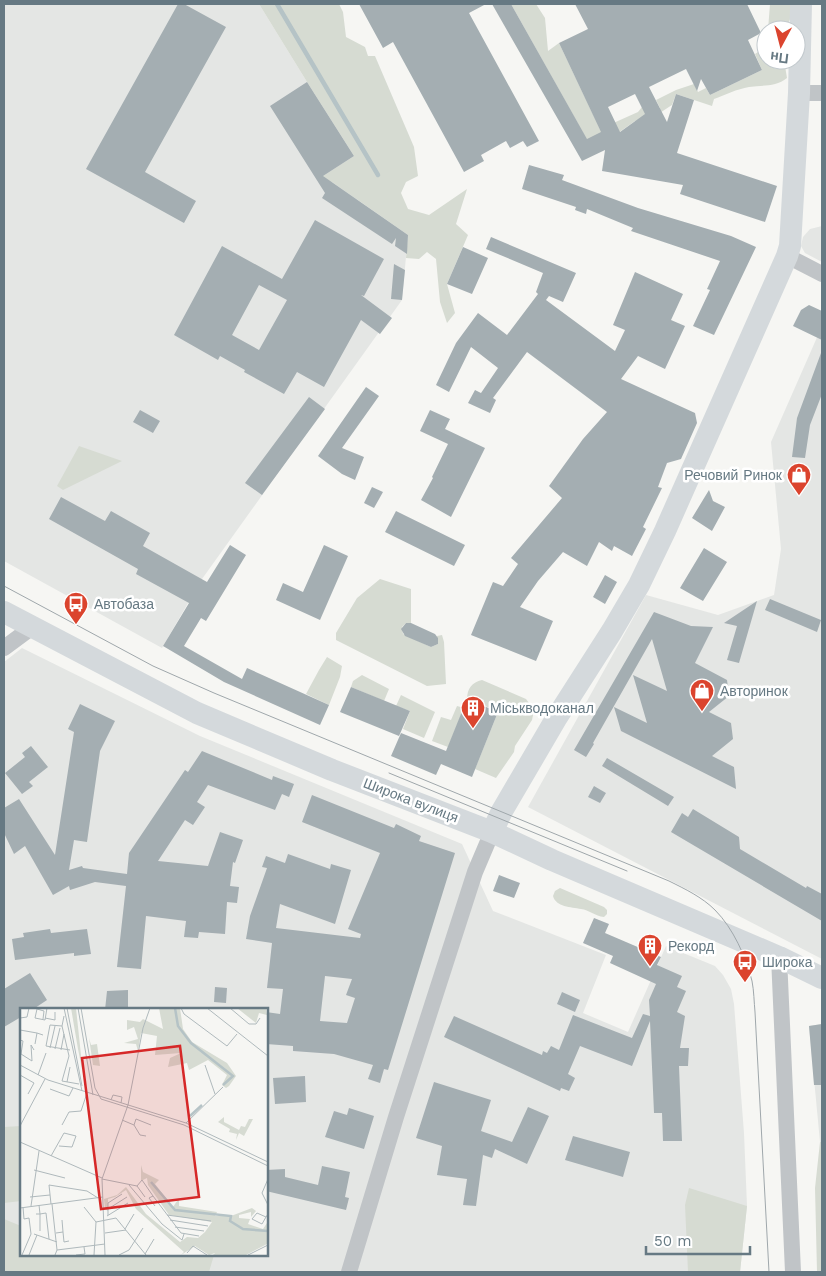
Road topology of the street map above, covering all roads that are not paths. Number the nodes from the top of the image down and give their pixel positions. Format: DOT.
graph roads {
  1 [pos="801,4"];
  2 [pos="799,93"];
  3 [pos="822,93"];
  4 [pos="787,256"];
  5 [pos="822,274"];
  6 [pos="4,612"];
  7 [pos="31,628"];
  8 [pos="4,648"];
  9 [pos="492,832"];
  10 [pos="779,957"];
  11 [pos="822,978"];
  12 [pos="349,1272"];
  13 [pos="793,1272"];
  1 -- 2 [label="street"];
  2 -- 3 [label="street"];
  2 -- 4 [label="street"];
  4 -- 5 [label="street"];
  4 -- 9 [label="street"];
  6 -- 7 [label="street, Широка вулиця"];
  7 -- 8 [label="street"];
  7 -- 9 [label="street, Широка вулиця"];
  9 -- 10 [label="street, Широка вулиця"];
  9 -- 12 [label="street"];
  10 -- 11 [label="street, Широка вулиця"];
  10 -- 13 [label="street"];
}
